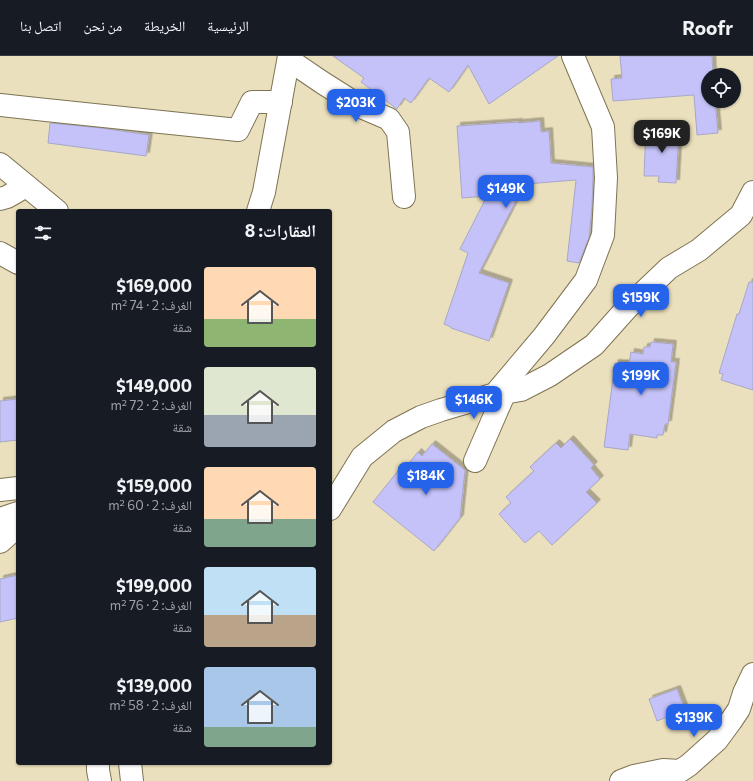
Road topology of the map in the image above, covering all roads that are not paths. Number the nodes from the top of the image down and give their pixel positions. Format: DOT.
graph roads {
  1 [pos="573,56"];
  2 [pos="289,58"];
  3 [pos="281,102"];
  4 [pos="0,105"];
  5 [pos="0,164"];
  6 [pos="26,186"];
  7 [pos="753,192"];
  8 [pos="404,197"];
  9 [pos="0,199"];
  10 [pos="55,209"];
  11 [pos="259,209"];
  12 [pos="0,253"];
  13 [pos="16,262"];
  14 [pos="500,393"];
  15 [pos="475,461"];
  16 [pos="16,488"];
  17 [pos="0,490"];
  18 [pos="332,507"];
  19 [pos="16,514"];
  20 [pos="0,519"];
  21 [pos="16,528"];
  22 [pos="0,542"];
  23 [pos="753,674"];
  24 [pos="98,765"];
  25 [pos="130,765"];
  26 [pos="678,776"];
  27 [pos="100,781"];
  28 [pos="132,781"];
  29 [pos="621,781"];
  1 -- 14 [label="street"];
  2 -- 3 [label="street"];
  2 -- 8 [label="street"];
  3 -- 4 [label="street"];
  3 -- 11 [label="street"];
  5 -- 6 [label="street"];
  6 -- 9 [label="street"];
  6 -- 10 [label="street"];
  7 -- 14 [label="street"];
  12 -- 13 [label="street"];
  14 -- 15 [label="street"];
  14 -- 18 [label="street"];
  16 -- 17 [label="street"];
  19 -- 20 [label="street"];
  21 -- 22 [label="street"];
  23 -- 26 [label="street"];
  24 -- 27 [label="street"];
  25 -- 28 [label="street"];
  26 -- 29 [label="street"];
}
